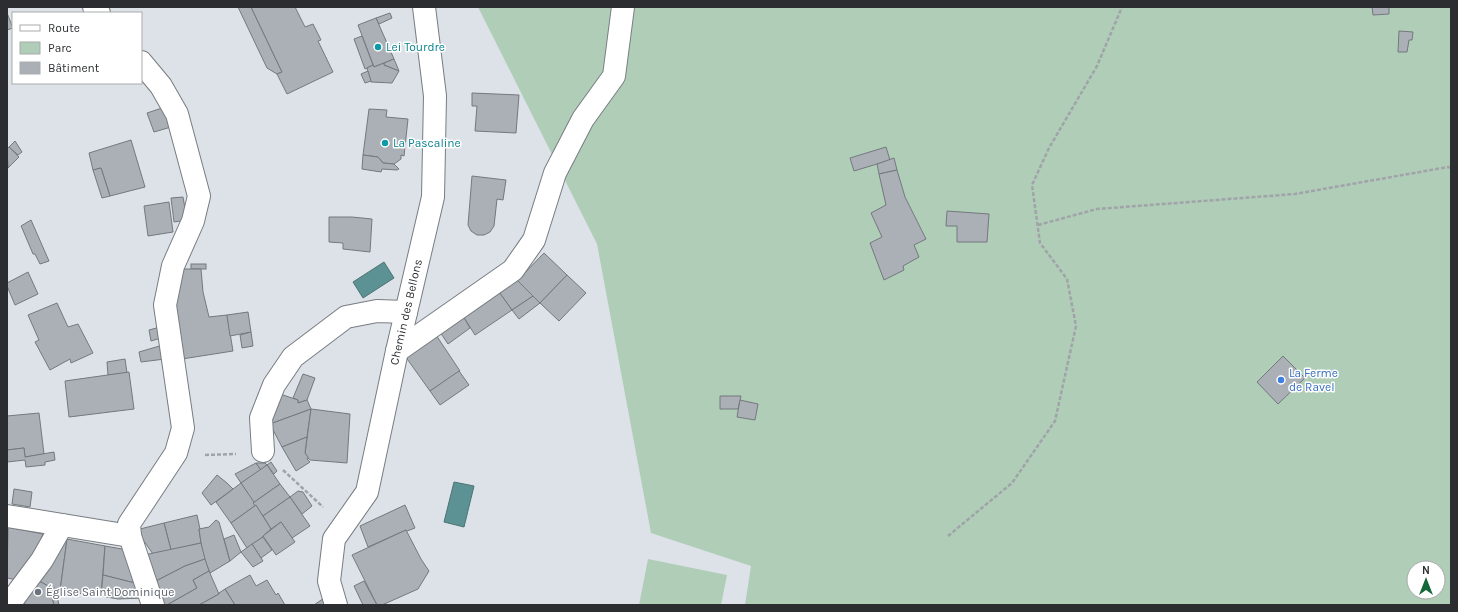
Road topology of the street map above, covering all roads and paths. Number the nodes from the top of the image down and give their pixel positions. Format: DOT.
graph roads {
  1 [pos="424,7"];
  2 [pos="623,7"];
  3 [pos="1122,7"];
  4 [pos="142,63"];
  5 [pos="1451,168"];
  6 [pos="1038,225"];
  7 [pos="406,312"];
  8 [pos="397,351"];
  9 [pos="263,451"];
  10 [pos="176,453"];
  11 [pos="7,516"];
  12 [pos="62,525"];
  13 [pos="343,525"];
  14 [pos="130,536"];
  15 [pos="948,536"];
  16 [pos="7,601"];
  17 [pos="153,605"];
  18 [pos="336,605"];
  1 -- 7 [label="street, Chemin des Bellons"];
  2 -- 8 [label="street"];
  3 -- 6 [label="path"];
  4 -- 10 [label="street"];
  5 -- 6 [label="path"];
  6 -- 15 [label="path"];
  7 -- 8 [label="street, Chemin des Bellons"];
  7 -- 9 [label="street"];
  8 -- 13 [label="street, Chemin des Bellons"];
  9 -- 10 [label="path"];
  9 -- 13 [label="path"];
  10 -- 14 [label="street"];
  11 -- 12 [label="street"];
  12 -- 14 [label="street"];
  12 -- 16 [label="street"];
  13 -- 18 [label="street, Chemin des Bellons"];
  14 -- 17 [label="street"];
}
